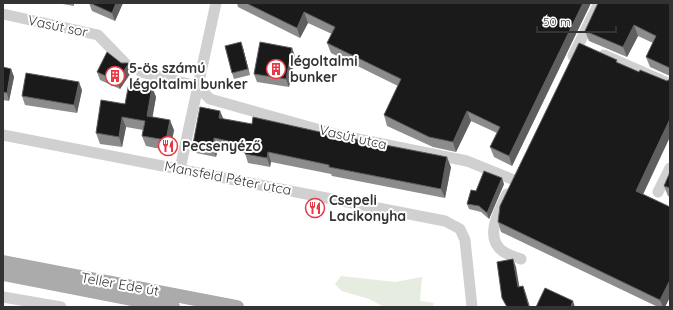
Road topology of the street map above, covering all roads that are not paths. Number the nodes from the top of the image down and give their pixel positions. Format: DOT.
graph roads {
  1 [pos="216,3"];
  2 [pos="599,3"];
  3 [pos="3,14"];
  4 [pos="586,47"];
  5 [pos="126,64"];
  6 [pos="569,66"];
  7 [pos="141,72"];
  8 [pos="670,84"];
  9 [pos="197,86"];
  10 [pos="3,135"];
  11 [pos="670,168"];
  12 [pos="180,169"];
  13 [pos="658,192"];
  14 [pos="521,260"];
  15 [pos="3,262"];
  16 [pos="3,274"];
  17 [pos="3,297"];
  18 [pos="61,307"];
  19 [pos="173,307"];
  20 [pos="237,307"];
  21 [pos="472,307"];
  1 -- 9 [label="street"];
  2 -- 4 [label="street"];
  3 -- 5 [label="street, Vasút sor"];
  4 -- 6 [label="street"];
  4 -- 8 [label="street"];
  7 -- 9 [label="street"];
  9 -- 12 [label="street"];
  9 -- 14 [label="street, Vasút utca"];
  10 -- 12 [label="street, Mansfeld Péter utca"];
  11 -- 13 [label="street"];
  12 -- 21 [label="street, Mansfeld Péter utca"];
  15 -- 20 [label="main road, Teller Ede út"];
  16 -- 19 [label="main road, Teller Ede út"];
  17 -- 18 [label="street"];
}
